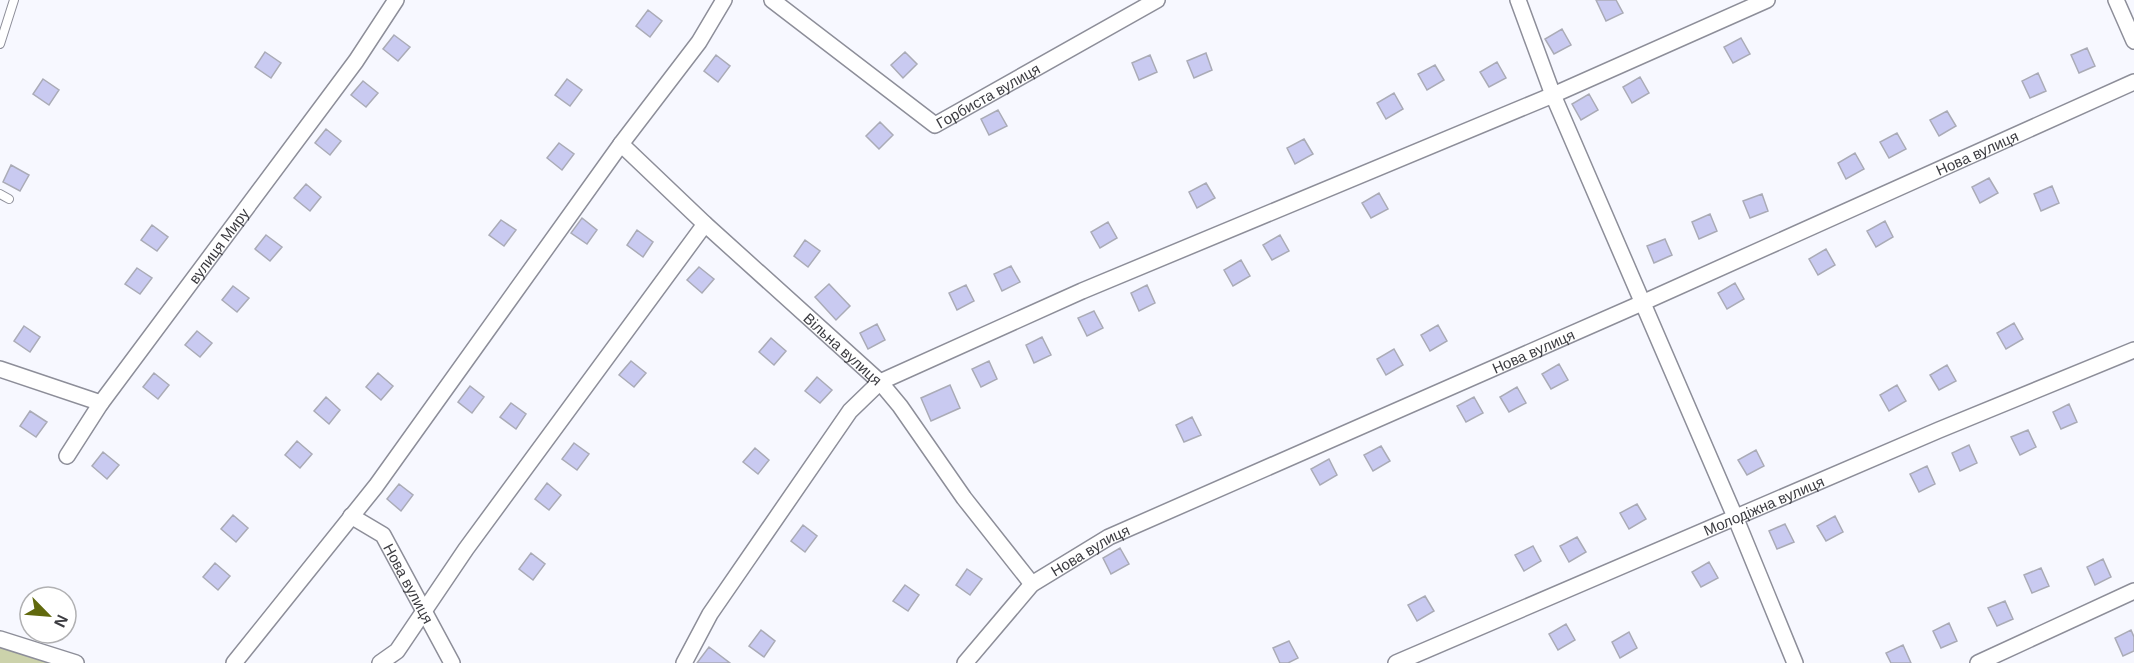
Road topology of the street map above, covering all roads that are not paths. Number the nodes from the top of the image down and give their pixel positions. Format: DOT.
graph roads {
  1 [pos="14,0"];
  2 [pos="396,0"];
  3 [pos="724,0"];
  4 [pos="772,0"];
  5 [pos="1157,0"];
  6 [pos="1518,0"];
  7 [pos="1767,0"];
  8 [pos="2116,0"];
  9 [pos="2134,41"];
  10 [pos="0,44"];
  11 [pos="2134,82"];
  12 [pos="1553,95"];
  13 [pos="621,144"];
  14 [pos="0,194"];
  15 [pos="9,199"];
  16 [pos="705,224"];
  17 [pos="1642,303"];
  18 [pos="2134,350"];
  19 [pos="0,369"];
  20 [pos="880,382"];
  21 [pos="101,403"];
  22 [pos="67,456"];
  23 [pos="351,516"];
  24 [pos="1736,519"];
  25 [pos="1032,584"];
  26 [pos="2134,591"];
  27 [pos="424,611"];
  28 [pos="0,639"];
  29 [pos="76,663"];
  30 [pos="234,663"];
  31 [pos="380,663"];
  32 [pos="452,663"];
  33 [pos="684,663"];
  34 [pos="965,663"];
  35 [pos="1396,663"];
  36 [pos="1796,663"];
  37 [pos="1978,663"];
  1 -- 10 [label="lane"];
  2 -- 21 [label="street, вулиця Миру"];
  3 -- 13 [label="street"];
  4 -- 5 [label="street, Горбиста вулиця"];
  6 -- 12 [label="street"];
  7 -- 12 [label="street"];
  8 -- 9 [label="street"];
  11 -- 17 [label="street, Нова вулиця"];
  12 -- 17 [label="street"];
  12 -- 20 [label="street"];
  13 -- 16 [label="street, Вільна вулиця"];
  13 -- 23 [label="street"];
  14 -- 15 [label="lane"];
  16 -- 20 [label="street, Вільна вулиця"];
  16 -- 27 [label="street"];
  17 -- 24 [label="street"];
  17 -- 25 [label="street, Нова вулиця"];
  18 -- 24 [label="street, Молодіжна вулиця"];
  19 -- 21 [label="street"];
  20 -- 25 [label="street, Вільна вулиця"];
  20 -- 33 [label="street"];
  21 -- 22 [label="street, вулиця Миру"];
  23 -- 27 [label="street, Нова вулиця"];
  23 -- 30 [label="street"];
  24 -- 35 [label="street, Молодіжна вулиця"];
  24 -- 36 [label="street"];
  25 -- 34 [label="street, Нова вулиця"];
  26 -- 37 [label="street"];
  27 -- 31 [label="street"];
  27 -- 32 [label="street, Нова вулиця"];
  28 -- 29 [label="street"];
}
